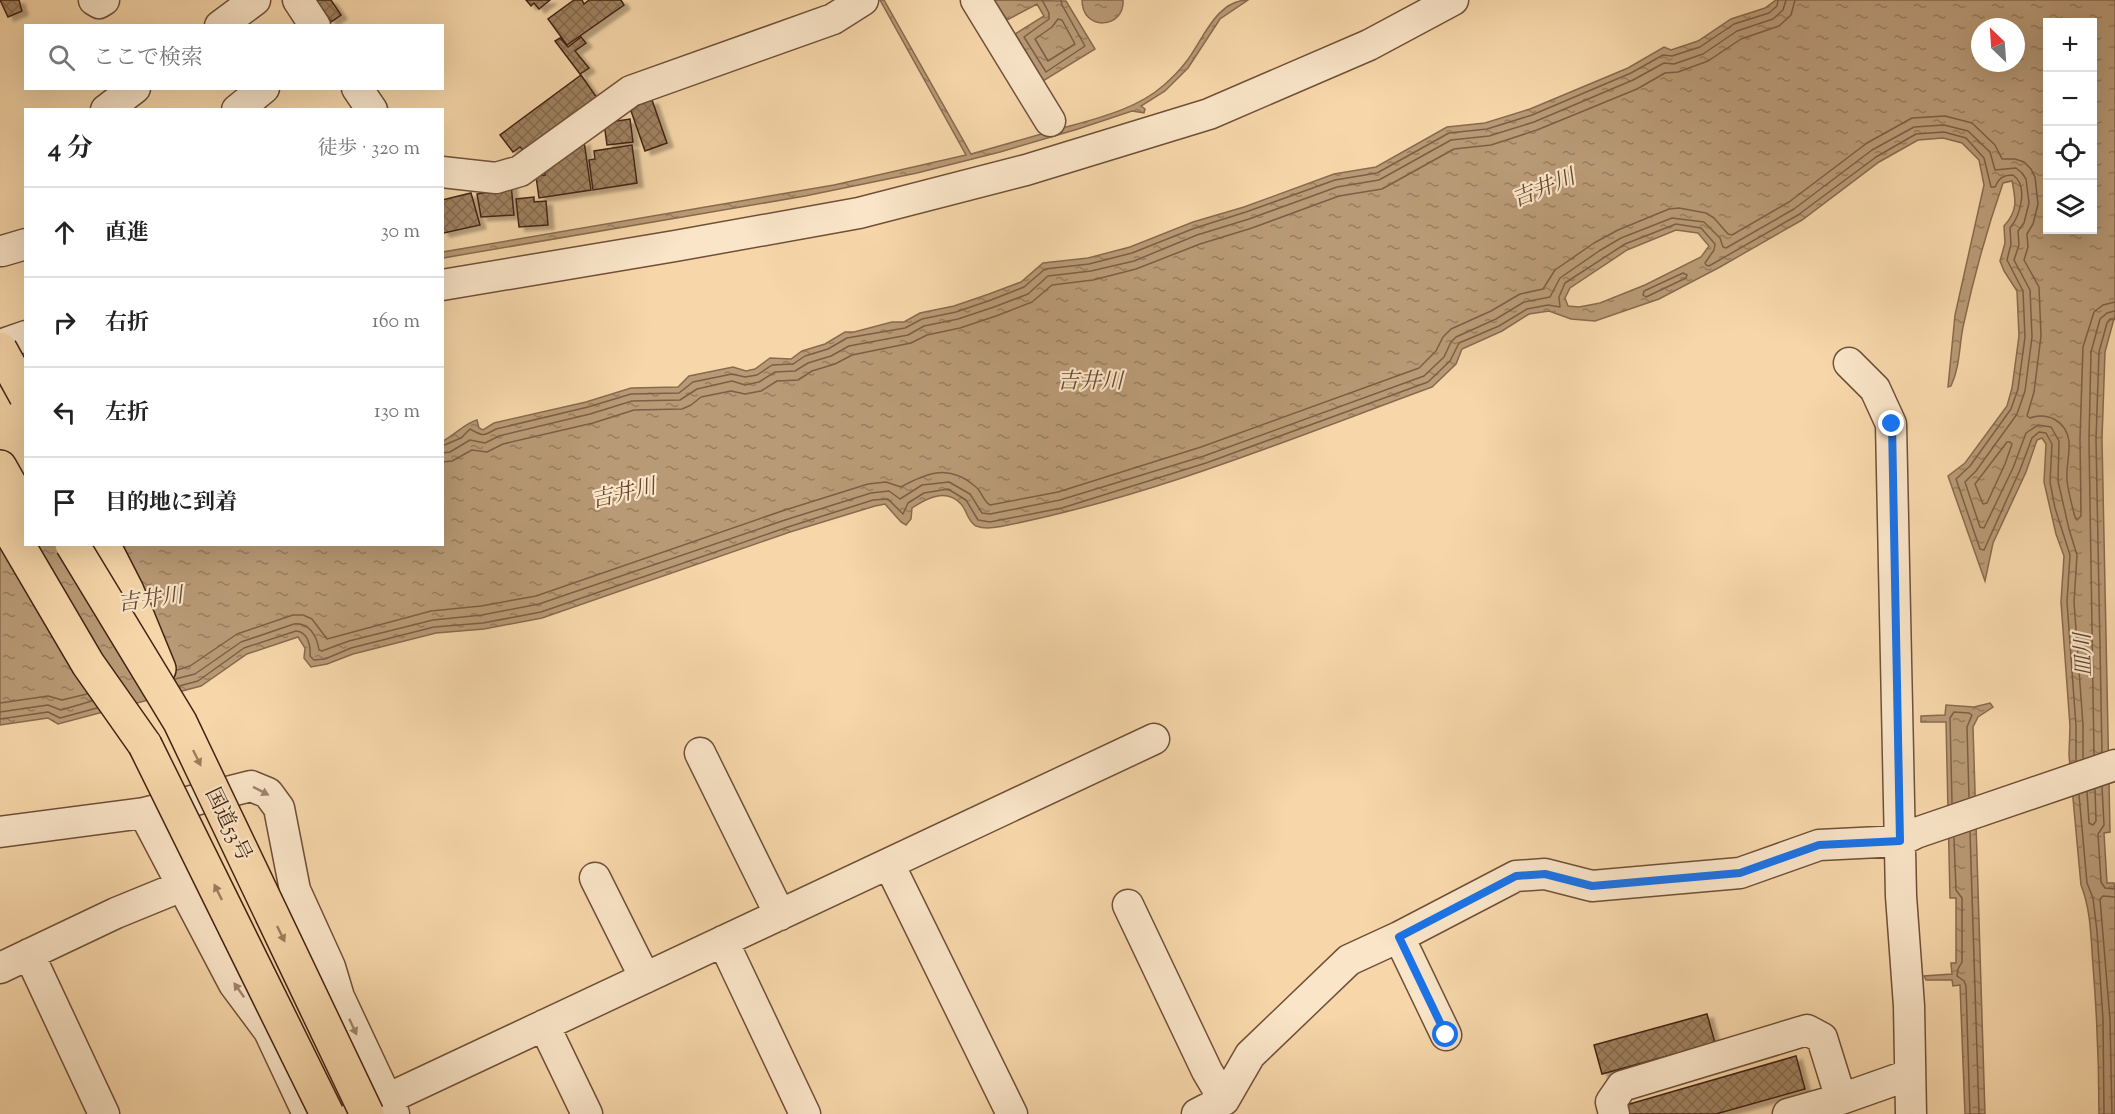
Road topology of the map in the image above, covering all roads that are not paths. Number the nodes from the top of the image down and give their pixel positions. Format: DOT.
graph roads {
  1 [pos="94,0"];
  2 [pos="104,0"];
  3 [pos="255,0"];
  4 [pos="298,0"];
  5 [pos="863,0"];
  6 [pos="976,0"];
  7 [pos="1451,0"];
  8 [pos="223,24"];
  9 [pos="314,24"];
  10 [pos="132,90"];
  11 [pos="262,90"];
  12 [pos="358,90"];
  13 [pos="109,108"];
  14 [pos="239,108"];
  15 [pos="371,108"];
  16 [pos="1050,121"];
  17 [pos="444,172"];
  18 [pos="444,285"];
  19 [pos="24,337"];
  20 [pos="0,347"];
  21 [pos="1849,363"];
  22 [pos="24,372"];
  23 [pos="0,380"];
  24 [pos="24,392"];
  25 [pos="0,452"];
  26 [pos="0,466"];
  27 [pos="24,482"];
  28 [pos="24,509"];
  29 [pos="0,514"];
  30 [pos="43,546"];
  31 [pos="73,546"];
  32 [pos="104,546"];
  33 [pos="180,722"];
  34 [pos="1154,739"];
  35 [pos="145,745"];
  36 [pos="700,753"];
  37 [pos="2115,765"];
  38 [pos="144,813"];
  39 [pos="0,832"];
  40 [pos="1908,837"];
  41 [pos="889,864"];
  42 [pos="596,878"];
  43 [pos="182,886"];
  44 [pos="1128,905"];
  45 [pos="780,915"];
  46 [pos="1399,937"];
  47 [pos="723,941"];
  48 [pos="29,954"];
  49 [pos="0,968"];
  50 [pos="645,978"];
  51 [pos="339,997"];
  52 [pos="544,1025"];
  53 [pos="269,1031"];
  54 [pos="1446,1035"];
  55 [pos="1909,1075"];
  56 [pos="1841,1099"];
  57 [pos="1224,1100"];
  58 [pos="383,1109"];
  59 [pos="104,1114"];
  60 [pos="308,1114"];
  61 [pos="327,1114"];
  62 [pos="587,1114"];
  63 [pos="805,1114"];
  64 [pos="1012,1114"];
  65 [pos="1197,1114"];
  66 [pos="1614,1114"];
  67 [pos="1788,1114"];
  68 [pos="1911,1114"];
  1 -- 2 [label="street"];
  3 -- 8 [label="street"];
  4 -- 9 [label="street"];
  5 -- 17 [label="street"];
  6 -- 16 [label="street"];
  7 -- 18 [label="street"];
  10 -- 13 [label="street"];
  11 -- 14 [label="street"];
  12 -- 15 [label="street"];
  19 -- 20 [label="street"];
  20 -- 24 [label="highway, bridge"];
  21 -- 40 [label="street"];
  22 -- 23 [label="street"];
  25 -- 27 [label="highway"];
  26 -- 28 [label="highway"];
  29 -- 35 [label="highway"];
  30 -- 35 [label="highway, 国道53号"];
  31 -- 33 [label="highway, 国道53号, bridge"];
  32 -- 33 [label="highway, bridge"];
  33 -- 58 [label="highway, 国道53号, one-way, bridge"];
  34 -- 41 [label="street"];
  61 -- 35 [label="highway, 国道53号, one-way, bridge"];
  36 -- 45 [label="street"];
  37 -- 40 [label="street"];
  38 -- 39 [label="street"];
  38 -- 43 [label="street"];
  38 -- 51 [label="street, one-way"];
  40 -- 46 [label="street"];
  40 -- 55 [label="street"];
  41 -- 45 [label="street"];
  41 -- 64 [label="street"];
  42 -- 50 [label="street"];
  43 -- 48 [label="street"];
  53 -- 43 [label="street, one-way"];
  44 -- 57 [label="street"];
  45 -- 47 [label="street"];
  46 -- 54 [label="street"];
  46 -- 57 [label="street"];
  47 -- 50 [label="street"];
  47 -- 63 [label="street"];
  48 -- 49 [label="street"];
  48 -- 59 [label="street"];
  50 -- 52 [label="street"];
  51 -- 53 [label="street"];
  51 -- 58 [label="street, one-way"];
  52 -- 58 [label="street"];
  52 -- 62 [label="street"];
  53 -- 60 [label="street"];
  55 -- 56 [label="street"];
  55 -- 68 [label="street"];
  56 -- 66 [label="street"];
  56 -- 67 [label="street"];
  57 -- 65 [label="street"];
}
